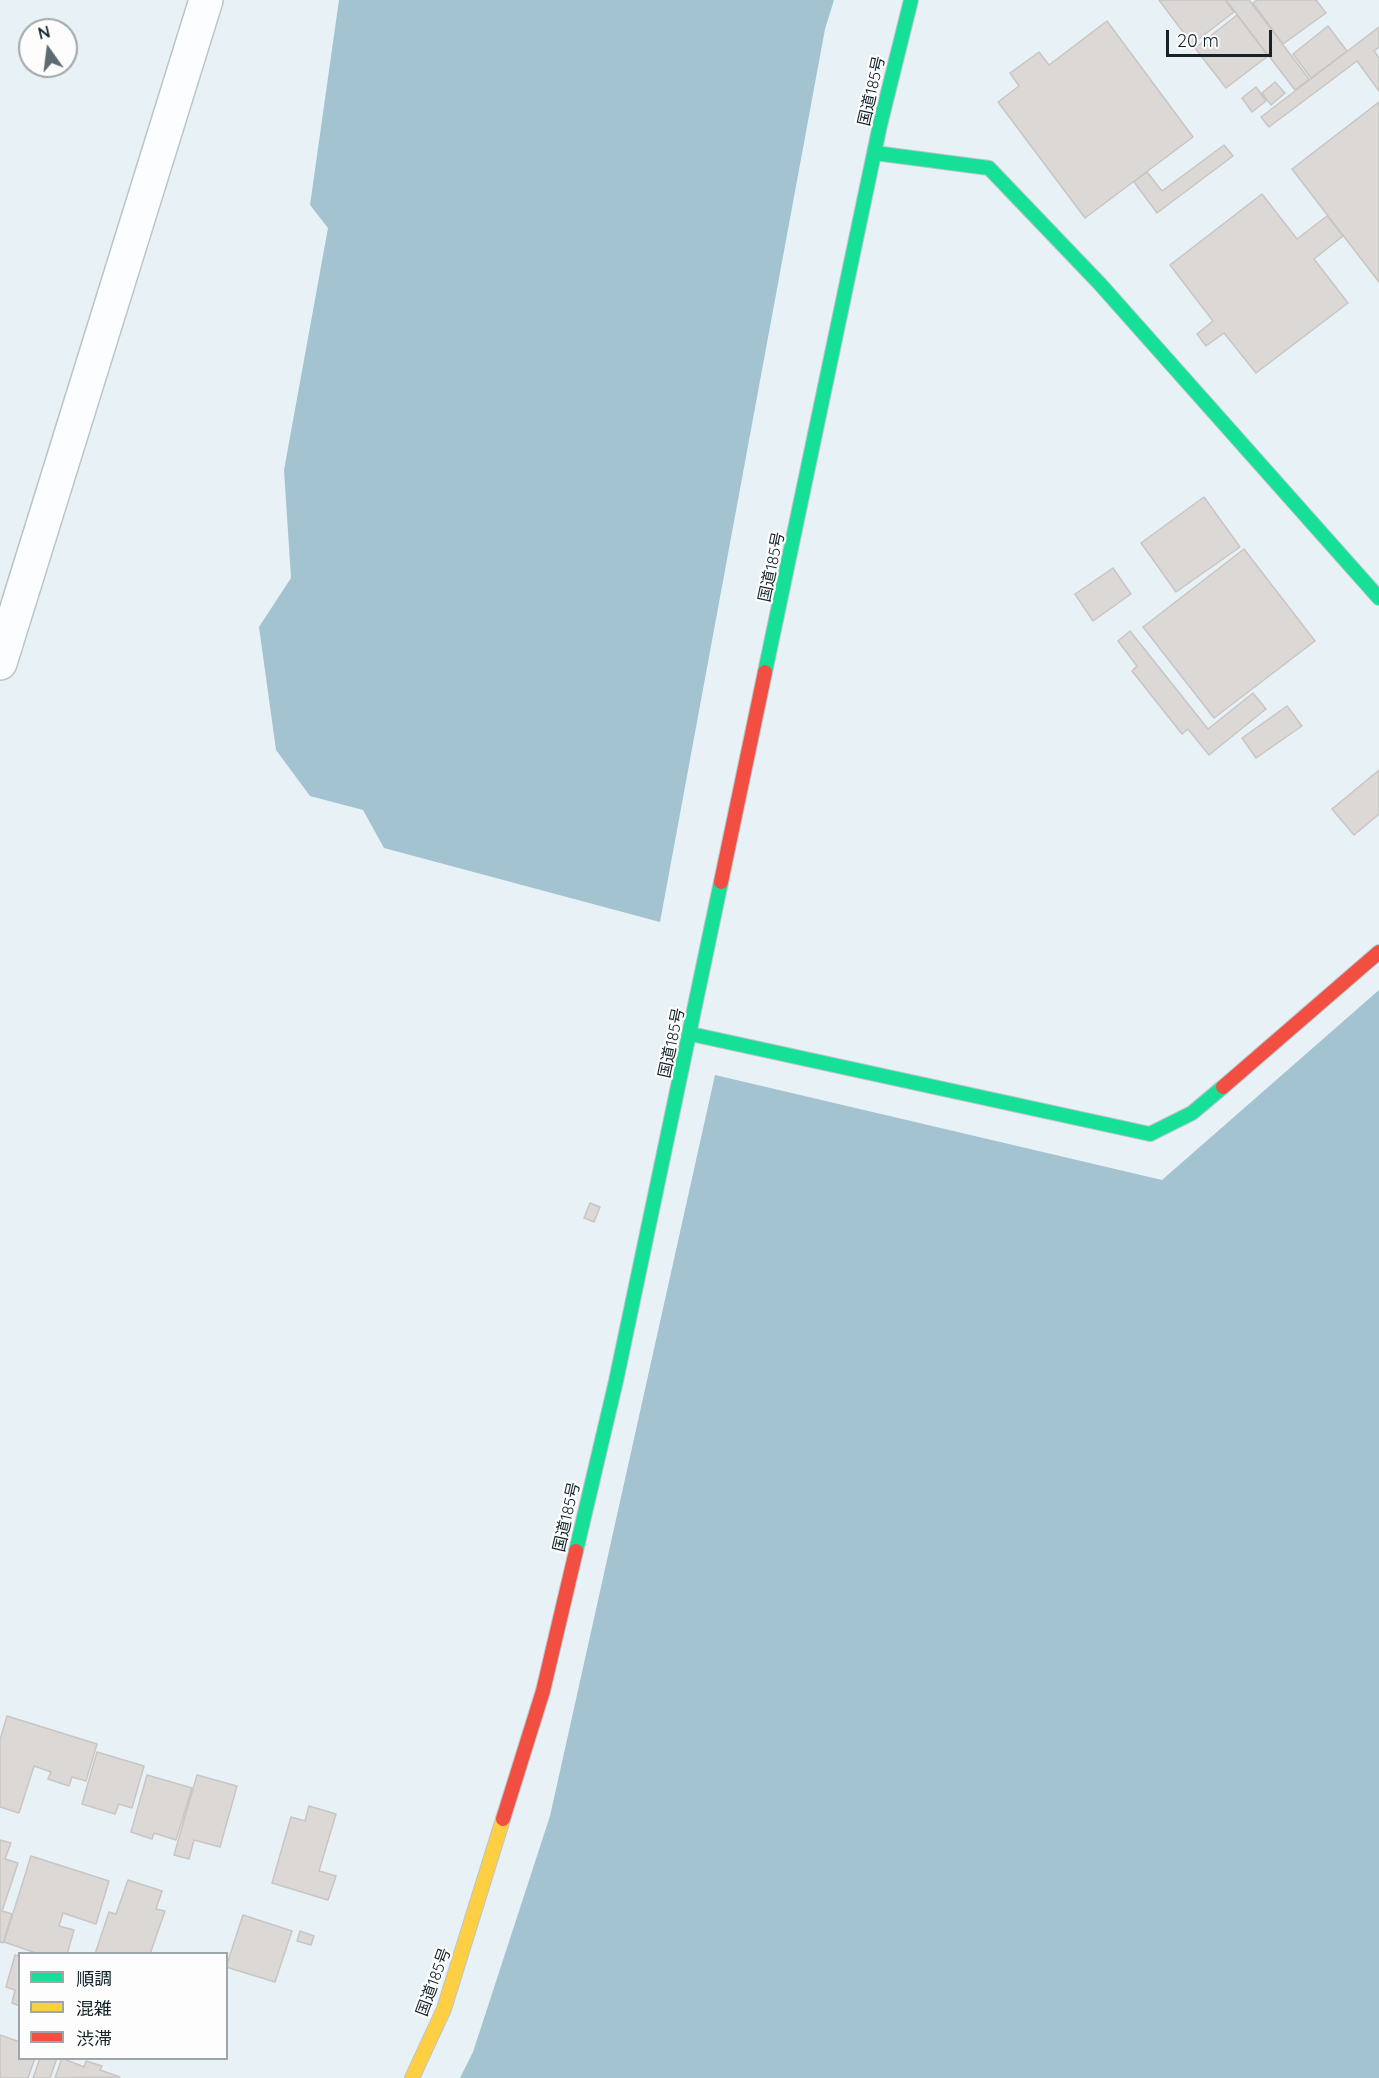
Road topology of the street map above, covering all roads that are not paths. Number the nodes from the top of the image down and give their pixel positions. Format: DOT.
graph roads {
  1 [pos="206,0"];
  2 [pos="911,0"];
  3 [pos="875,153"];
  4 [pos="1379,598"];
  5 [pos="0,663"];
  6 [pos="1379,952"];
  7 [pos="690,1034"];
  8 [pos="412,2078"];
  1 -- 5 [label="street"];
  2 -- 3 [label="main road, 国道185号"];
  3 -- 4 [label="main road"];
  3 -- 7 [label="main road, 国道185号"];
  6 -- 7 [label="main road"];
  7 -- 8 [label="main road, 国道185号"];
}
